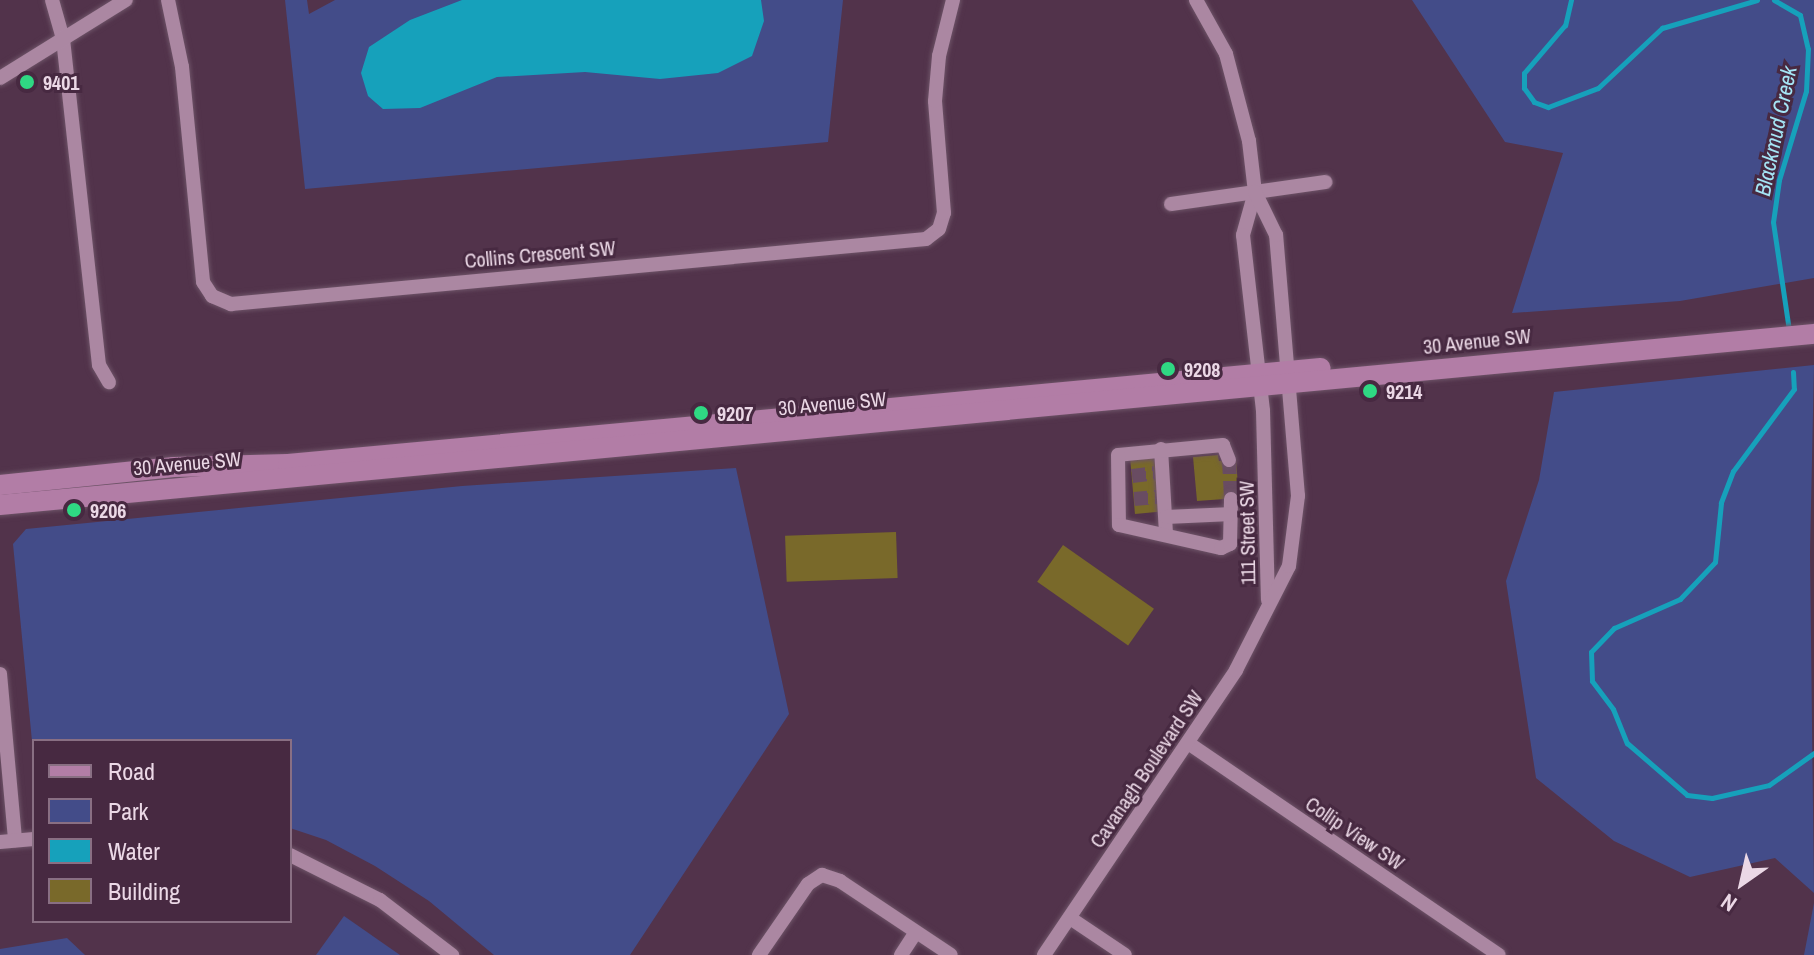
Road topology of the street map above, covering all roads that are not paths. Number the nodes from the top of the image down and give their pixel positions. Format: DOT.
graph roads {
  1 [pos="52,0"];
  2 [pos="126,0"];
  3 [pos="168,0"];
  4 [pos="953,0"];
  5 [pos="1196,0"];
  6 [pos="63,39"];
  7 [pos="0,78"];
  8 [pos="1325,182"];
  9 [pos="1255,192"];
  10 [pos="1171,204"];
  11 [pos="1814,334"];
  12 [pos="1288,378"];
  13 [pos="1260,381"];
  14 [pos="109,382"];
  15 [pos="1161,449"];
  16 [pos="1229,460"];
  17 [pos="0,485"];
  18 [pos="1231,499"];
  19 [pos="0,505"];
  20 [pos="1232,514"];
  21 [pos="1166,517"];
  22 [pos="1166,534"];
  23 [pos="1268,600"];
  24 [pos="0,674"];
  25 [pos="1188,743"];
  26 [pos="32,839"];
  27 [pos="7,841"];
  28 [pos="292,856"];
  29 [pos="1070,918"];
  30 [pos="916,932"];
  31 [pos="452,955"];
  32 [pos="759,955"];
  33 [pos="901,955"];
  34 [pos="951,955"];
  35 [pos="1044,955"];
  36 [pos="1125,955"];
  37 [pos="1499,955"];
  1 -- 6 [label="street"];
  2 -- 6 [label="street"];
  3 -- 4 [label="street, Collins Crescent SW"];
  5 -- 9 [label="street"];
  6 -- 7 [label="street"];
  6 -- 14 [label="street"];
  8 -- 9 [label="street"];
  9 -- 10 [label="street"];
  9 -- 12 [label="street, 111 Street SW"];
  9 -- 13 [label="street, 111 Street SW"];
  11 -- 12 [label="main road, 30 Avenue SW"];
  12 -- 13 [label="main road, 30 Avenue SW"];
  12 -- 23 [label="street, 111 Street SW"];
  13 -- 17 [label="main road, 30 Avenue SW"];
  13 -- 19 [label="main road, 30 Avenue SW"];
  13 -- 23 [label="street, 111 Street SW"];
  15 -- 16 [label="street"];
  15 -- 21 [label="street"];
  15 -- 22 [label="street"];
  18 -- 20 [label="street"];
  20 -- 21 [label="street"];
  20 -- 22 [label="street"];
  21 -- 22 [label="street"];
  23 -- 25 [label="street, Cavanagh Boulevard SW"];
  24 -- 27 [label="street"];
  25 -- 29 [label="street, Cavanagh Boulevard SW"];
  25 -- 37 [label="street, Collip View SW"];
  26 -- 27 [label="street"];
  28 -- 31 [label="street"];
  29 -- 35 [label="street, Cavanagh Boulevard SW"];
  29 -- 36 [label="street"];
  30 -- 32 [label="street"];
  30 -- 33 [label="street"];
  30 -- 34 [label="street"];
}
